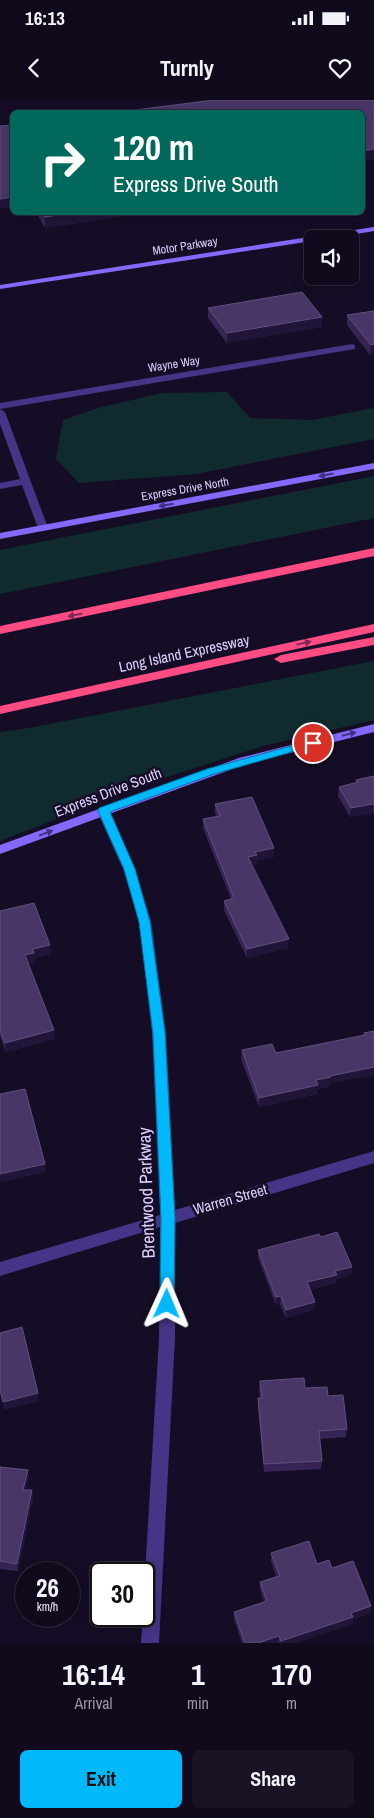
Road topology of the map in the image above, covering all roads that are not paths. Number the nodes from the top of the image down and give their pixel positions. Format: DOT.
graph roads {
  1 [pos="374,229"];
  2 [pos="0,287"];
  3 [pos="352,347"];
  4 [pos="0,406"];
  5 [pos="0,412"];
  6 [pos="374,466"];
  7 [pos="26,481"];
  8 [pos="0,486"];
  9 [pos="43,528"];
  10 [pos="0,536"];
  11 [pos="374,545"];
  12 [pos="374,552"];
  13 [pos="122,605"];
  14 [pos="374,628"];
  15 [pos="0,630"];
  16 [pos="374,641"];
  17 [pos="0,711"];
  18 [pos="374,728"];
  19 [pos="103,811"];
  20 [pos="0,850"];
  21 [pos="374,1157"];
  22 [pos="168,1218"];
  23 [pos="0,1269"];
  24 [pos="150,1643"];
  1 -- 2 [label="main road, Motor Parkway"];
  3 -- 4 [label="street, Wayne Way"];
  5 -- 7 [label="street"];
  6 -- 9 [label="main road, Express Drive North, one-way"];
  7 -- 8 [label="street"];
  7 -- 9 [label="street"];
  9 -- 10 [label="main road, Express Drive North"];
  11 -- 13 [label="highway"];
  12 -- 13 [label="highway"];
  13 -- 15 [label="highway, one-way"];
  17 -- 14 [label="highway, Long Island Expressway, one-way"];
  16 -- 17 [label="highway"];
  19 -- 18 [label="main road, Express Drive South, one-way"];
  20 -- 19 [label="main road, Express Drive South, one-way"];
  19 -- 22 [label="street, Brentwood Parkway"];
  21 -- 22 [label="street, Warren Street"];
  22 -- 23 [label="street, Warren Street"];
  22 -- 24 [label="street, Brentwood Parkway"];
}
